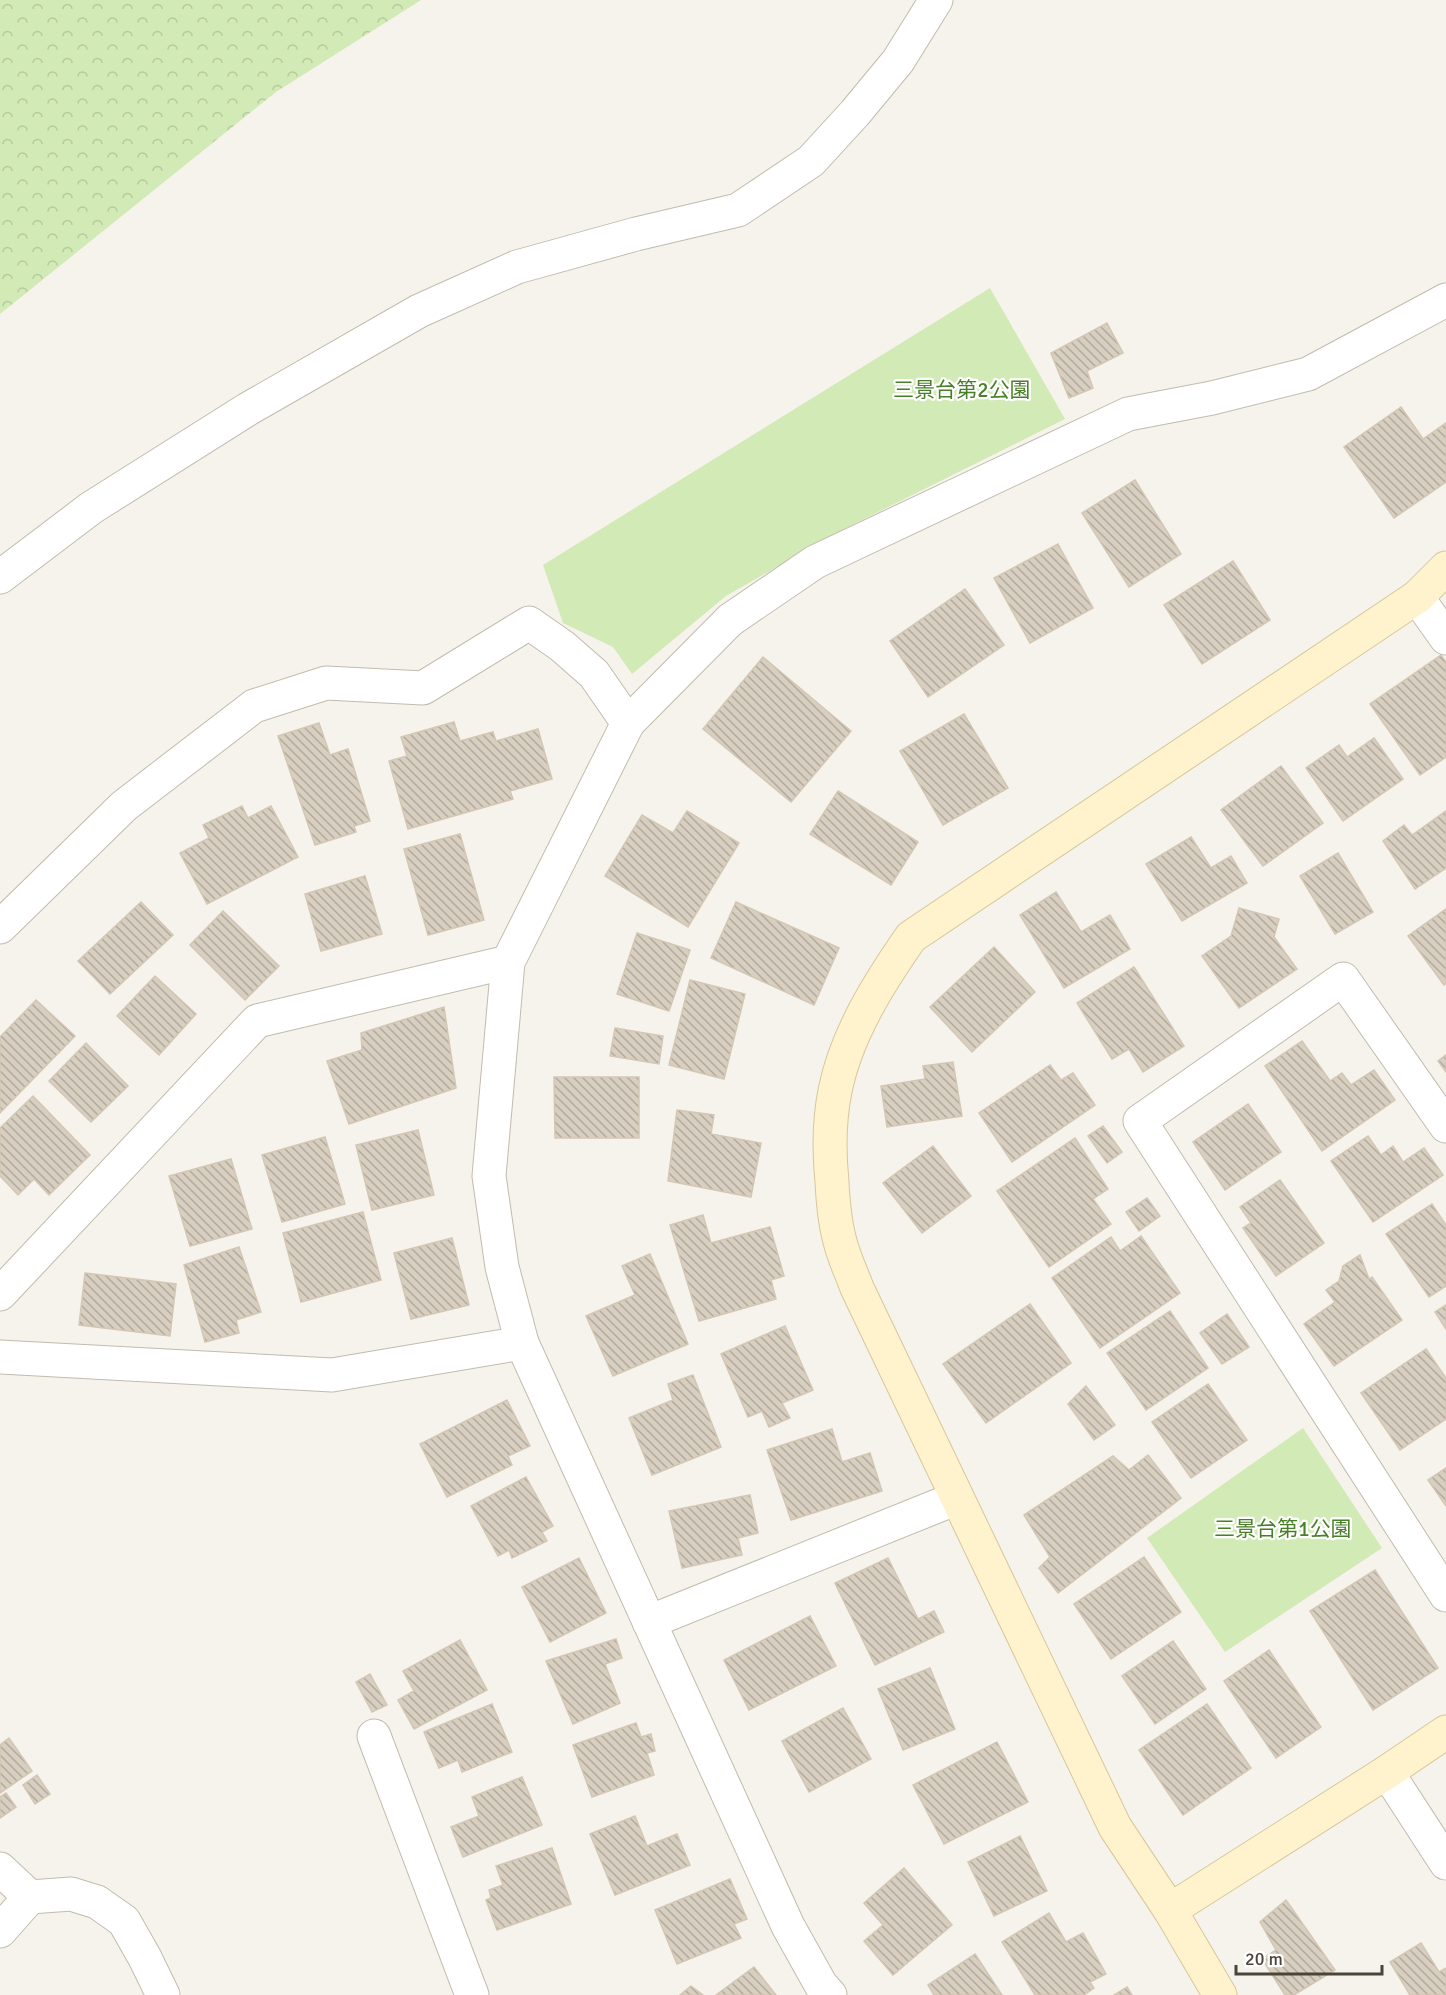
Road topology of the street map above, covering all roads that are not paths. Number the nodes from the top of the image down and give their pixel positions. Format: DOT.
graph roads {
  1 [pos="936,0"];
  2 [pos="1446,300"];
  3 [pos="1446,568"];
  4 [pos="0,577"];
  5 [pos="1417,597"];
  6 [pos="1446,638"];
  7 [pos="628,723"];
  8 [pos="0,927"];
  9 [pos="508,962"];
  10 [pos="1446,1126"];
  11 [pos="0,1294"];
  12 [pos="522,1343"];
  13 [pos="0,1358"];
  14 [pos="957,1498"];
  15 [pos="1446,1595"];
  16 [pos="649,1622"];
  17 [pos="1446,1732"];
  18 [pos="374,1736"];
  19 [pos="1387,1772"];
  20 [pos="1446,1863"];
  21 [pos="0,1869"];
  22 [pos="30,1897"];
  23 [pos="1170,1910"];
  24 [pos="0,1931"];
  25 [pos="163,1995"];
  26 [pos="472,1995"];
  27 [pos="830,1995"];
  28 [pos="1220,1995"];
  1 -- 4 [label="street"];
  2 -- 7 [label="street"];
  3 -- 5 [label="street"];
  5 -- 6 [label="street"];
  5 -- 14 [label="street"];
  7 -- 8 [label="street"];
  7 -- 9 [label="street"];
  9 -- 11 [label="street"];
  9 -- 12 [label="street"];
  10 -- 15 [label="street"];
  12 -- 13 [label="street"];
  12 -- 16 [label="street"];
  14 -- 16 [label="street"];
  14 -- 23 [label="street"];
  16 -- 27 [label="street"];
  17 -- 19 [label="street"];
  18 -- 26 [label="street"];
  19 -- 20 [label="street"];
  19 -- 23 [label="street"];
  21 -- 22 [label="street"];
  22 -- 24 [label="street"];
  22 -- 25 [label="street"];
  23 -- 28 [label="street"];
}
